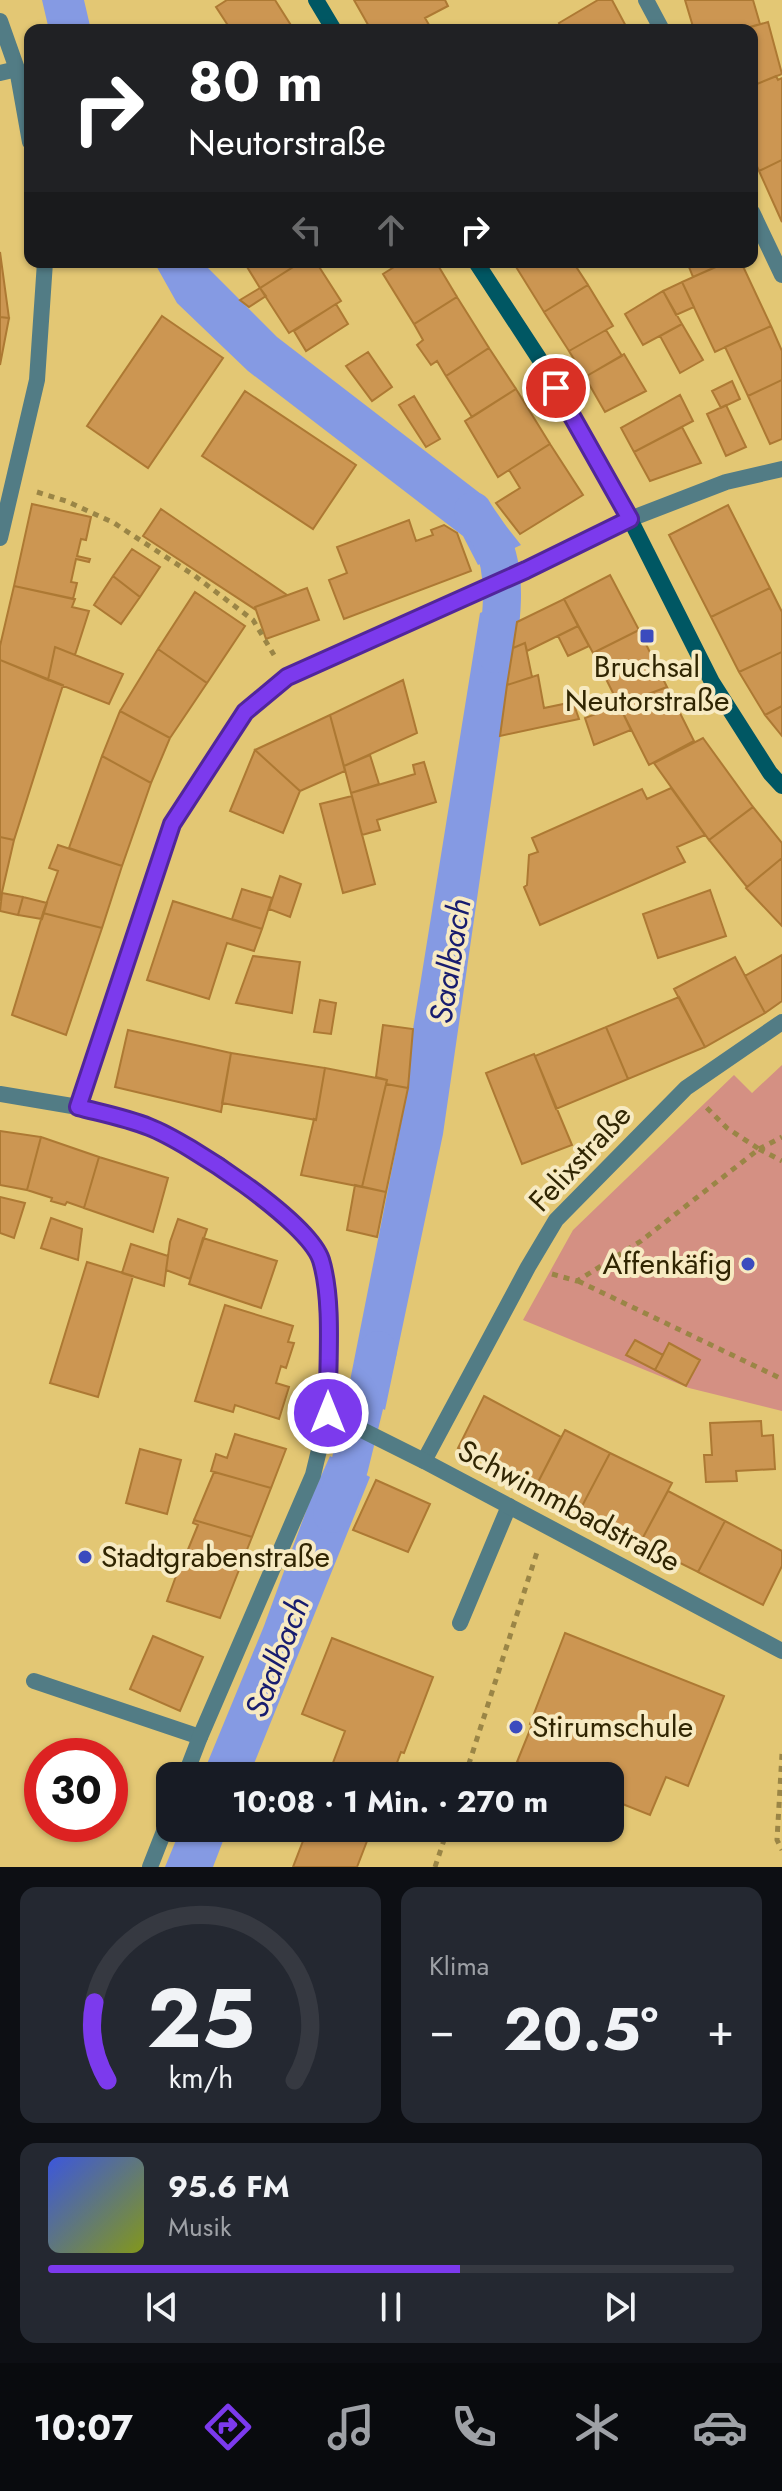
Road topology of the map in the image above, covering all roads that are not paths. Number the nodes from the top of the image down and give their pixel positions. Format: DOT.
graph roads {
  1 [pos="316,0"];
  2 [pos="646,0"];
  3 [pos="0,21"];
  4 [pos="330,24"];
  5 [pos="659,24"];
  6 [pos="8,71"];
  7 [pos="24,123"];
  8 [pos="758,225"];
  9 [pos="45,268"];
  10 [pos="480,268"];
  11 [pos="782,275"];
  12 [pos="782,469"];
  13 [pos="7,483"];
  14 [pos="630,519"];
  15 [pos="0,538"];
  16 [pos="782,786"];
  17 [pos="782,1022"];
  18 [pos="0,1094"];
  19 [pos="78,1107"];
  20 [pos="328,1413"];
  21 [pos="424,1461"];
  22 [pos="509,1506"];
  23 [pos="460,1623"];
  24 [pos="782,1651"];
  25 [pos="34,1681"];
  26 [pos="200,1737"];
  27 [pos="190,1762"];
  28 [pos="160,1842"];
  29 [pos="150,1867"];
  1 -- 4 [label="main road"];
  2 -- 5 [label="street"];
  3 -- 6 [label="street"];
  6 -- 7 [label="street"];
  8 -- 11 [label="street"];
  9 -- 13 [label="street"];
  10 -- 14 [label="main road"];
  12 -- 14 [label="street"];
  13 -- 15 [label="street"];
  14 -- 16 [label="main road"];
  14 -- 19 [label="street"];
  17 -- 21 [label="street, Felixstraße"];
  18 -- 19 [label="street"];
  19 -- 20 [label="street"];
  20 -- 21 [label="street, Schwimmbadstraße"];
  20 -- 26 [label="street"];
  21 -- 22 [label="street, Schwimmbadstraße"];
  22 -- 23 [label="street"];
  22 -- 24 [label="street, Schwimmbadstraße"];
  25 -- 26 [label="street"];
  26 -- 27 [label="street"];
  28 -- 29 [label="street"];
}
